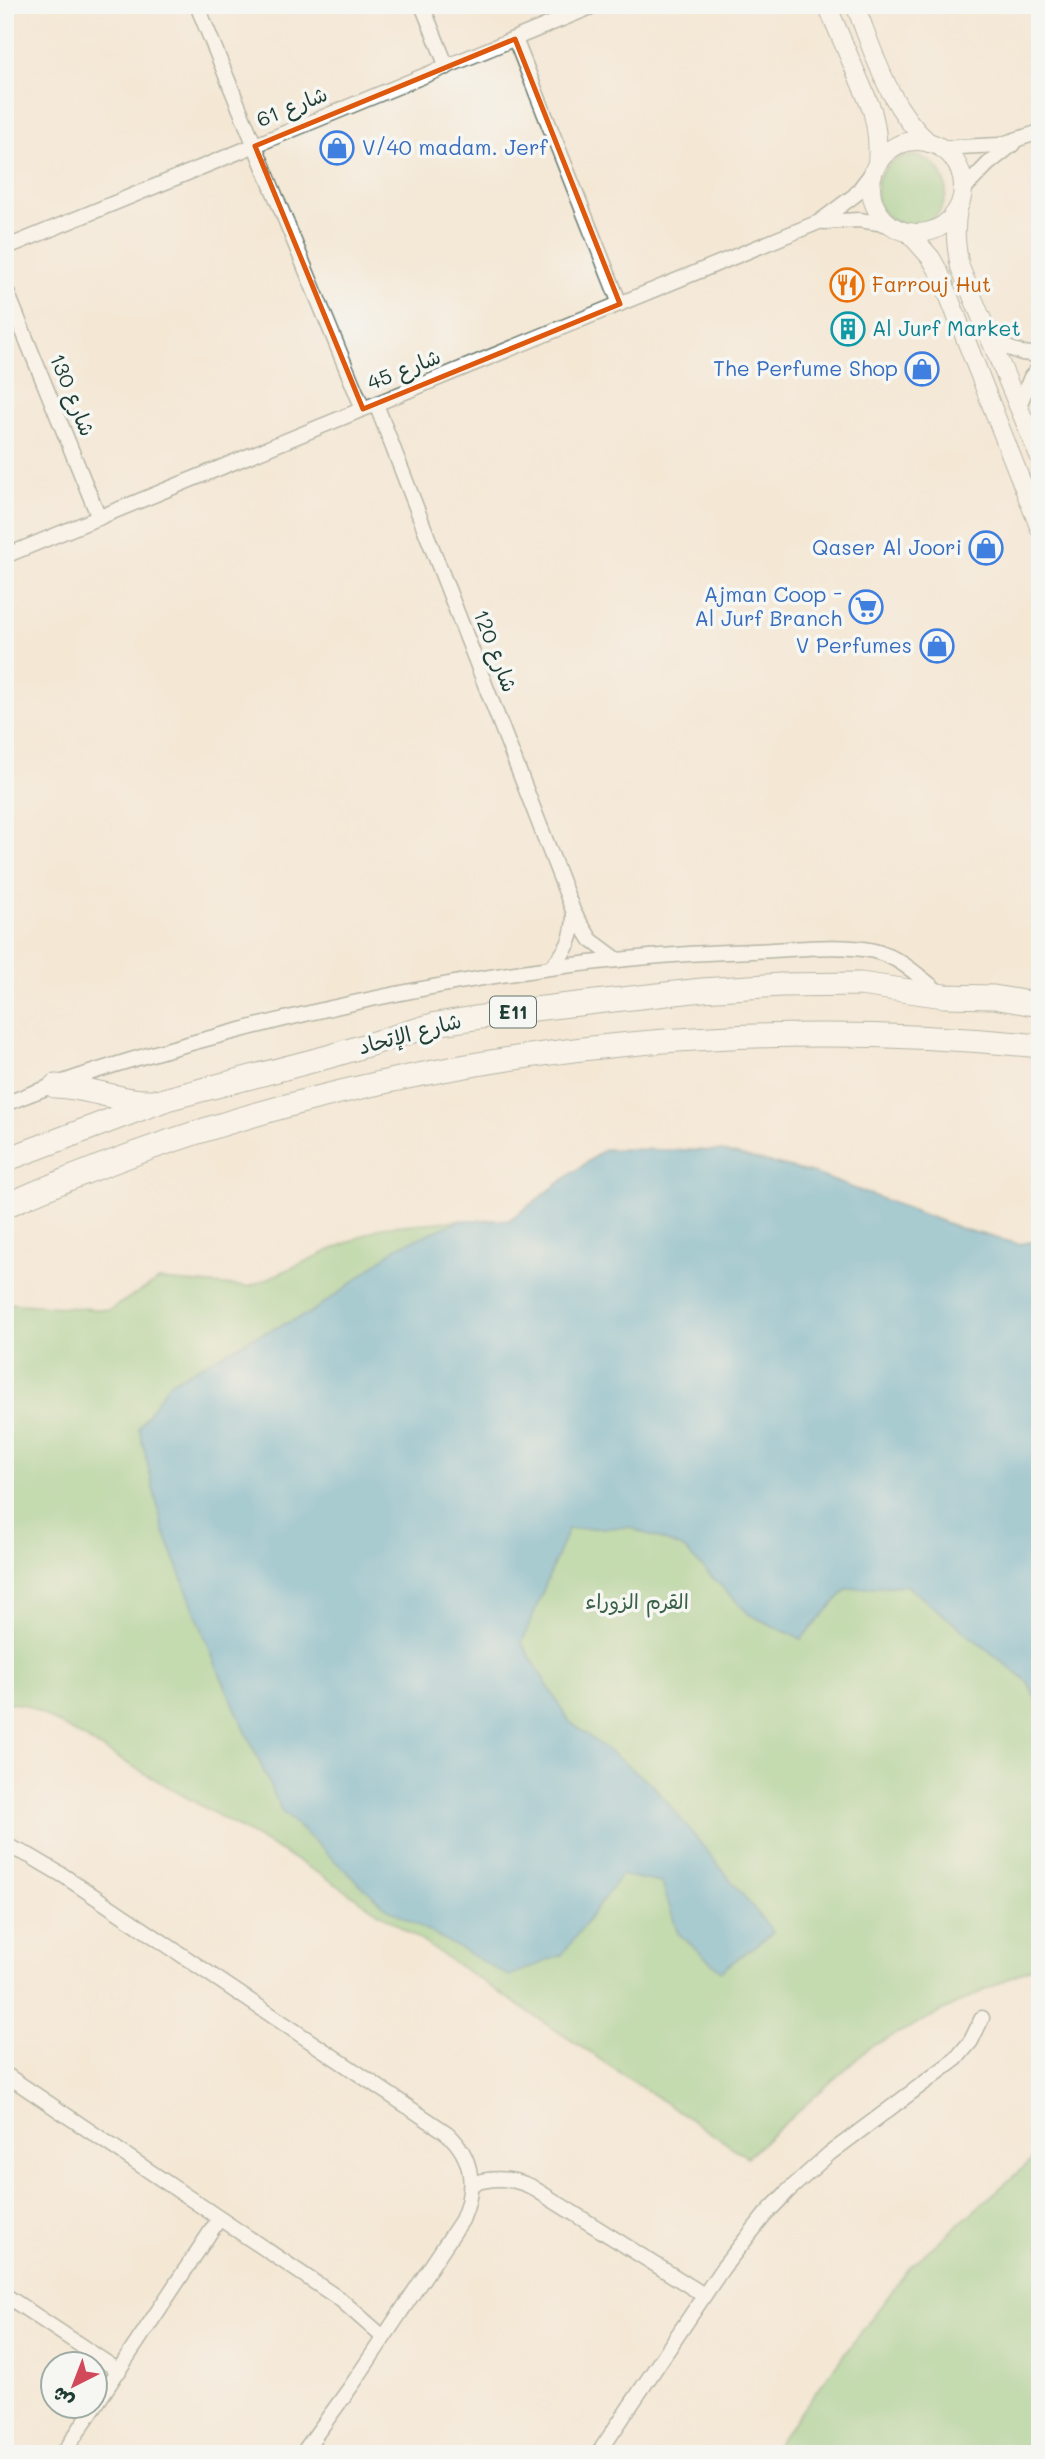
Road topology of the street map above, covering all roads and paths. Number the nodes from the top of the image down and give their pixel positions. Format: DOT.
graph roads {
  1 [pos="197,5"];
  2 [pos="422,5"];
  3 [pos="596,5"];
  4 [pos="827,5"];
  5 [pos="855,5"];
  6 [pos="515,39"];
  7 [pos="447,67"];
  8 [pos="1040,132"];
  9 [pos="1017,141"];
  10 [pos="935,145"];
  11 [pos="255,146"];
  12 [pos="875,167"];
  13 [pos="960,198"];
  14 [pos="819,222"];
  15 [pos="899,228"];
  16 [pos="5,248"];
  17 [pos="5,287"];
  18 [pos="620,304"];
  19 [pos="992,342"];
  20 [pos="1040,355"];
  21 [pos="1040,367"];
  22 [pos="1019,406"];
  23 [pos="370,407"];
  24 [pos="1040,458"];
  25 [pos="99,518"];
  26 [pos="1040,529"];
  27 [pos="5,556"];
  28 [pos="574,913"];
  29 [pos="618,960"];
  30 [pos="551,967"];
  31 [pos="1040,993"];
  32 [pos="944,996"];
  33 [pos="994,997"];
  34 [pos="1040,1005"];
  35 [pos="1040,1046"];
  36 [pos="55,1086"];
  37 [pos="167,1099"];
  38 [pos="5,1104"];
  39 [pos="5,1160"];
  40 [pos="5,1206"];
  41 [pos="5,1845"];
  42 [pos="982,2018"];
  43 [pos="5,2074"];
  44 [pos="471,2184"];
  45 [pos="219,2219"];
  46 [pos="5,2295"];
  47 [pos="704,2295"];
  48 [pos="383,2337"];
  49 [pos="118,2371"];
  50 [pos="64,2454"];
  51 [pos="302,2454"];
  52 [pos="598,2454"];
  1 -- 11 [label="street, شارع 120"];
  2 -- 7 [label="street"];
  3 -- 6 [label="street, شارع 61"];
  4 -- 12 [label="street"];
  5 -- 10 [label="street"];
  6 -- 7 [label="street, شارع 61"];
  6 -- 18 [label="street"];
  7 -- 11 [label="street, شارع 61"];
  8 -- 9 [label="street"];
  9 -- 10 [label="street"];
  9 -- 13 [label="street"];
  10 -- 12 [label="street"];
  10 -- 13 [label="street"];
  11 -- 16 [label="street, شارع 61"];
  11 -- 23 [label="street, شارع 120"];
  12 -- 14 [label="street, شارع 45"];
  12 -- 15 [label="street"];
  13 -- 15 [label="street"];
  13 -- 19 [label="street"];
  14 -- 15 [label="street, شارع 45"];
  14 -- 18 [label="street, شارع 45"];
  15 -- 26 [label="street"];
  17 -- 25 [label="street, شارع 130"];
  18 -- 23 [label="street, شارع 45"];
  19 -- 20 [label="street"];
  19 -- 22 [label="street"];
  21 -- 22 [label="street"];
  22 -- 24 [label="street"];
  23 -- 25 [label="street, شارع 45"];
  23 -- 28 [label="street, شارع 120"];
  25 -- 27 [label="street, شارع 45"];
  28 -- 29 [label="street, شارع 120"];
  28 -- 30 [label="street"];
  29 -- 30 [label="street"];
  29 -- 32 [label="street"];
  30 -- 36 [label="street"];
  31 -- 33 [label="street"];
  32 -- 33 [label="highway, شارع الإتحاد / E11"];
  32 -- 37 [label="highway, شارع الإتحاد / E11"];
  33 -- 34 [label="highway, شارع الإتحاد / E11"];
  35 -- 40 [label="highway, شارع الإتحاد / E11"];
  36 -- 37 [label="highway"];
  36 -- 38 [label="street"];
  37 -- 39 [label="highway, شارع الإتحاد / E11"];
  41 -- 44 [label="street"];
  42 -- 47 [label="street"];
  43 -- 45 [label="street"];
  44 -- 47 [label="street"];
  44 -- 48 [label="street"];
  45 -- 48 [label="street"];
  45 -- 49 [label="street"];
  46 -- 49 [label="street"];
  47 -- 52 [label="street"];
  48 -- 51 [label="street"];
  49 -- 50 [label="street"];
}
